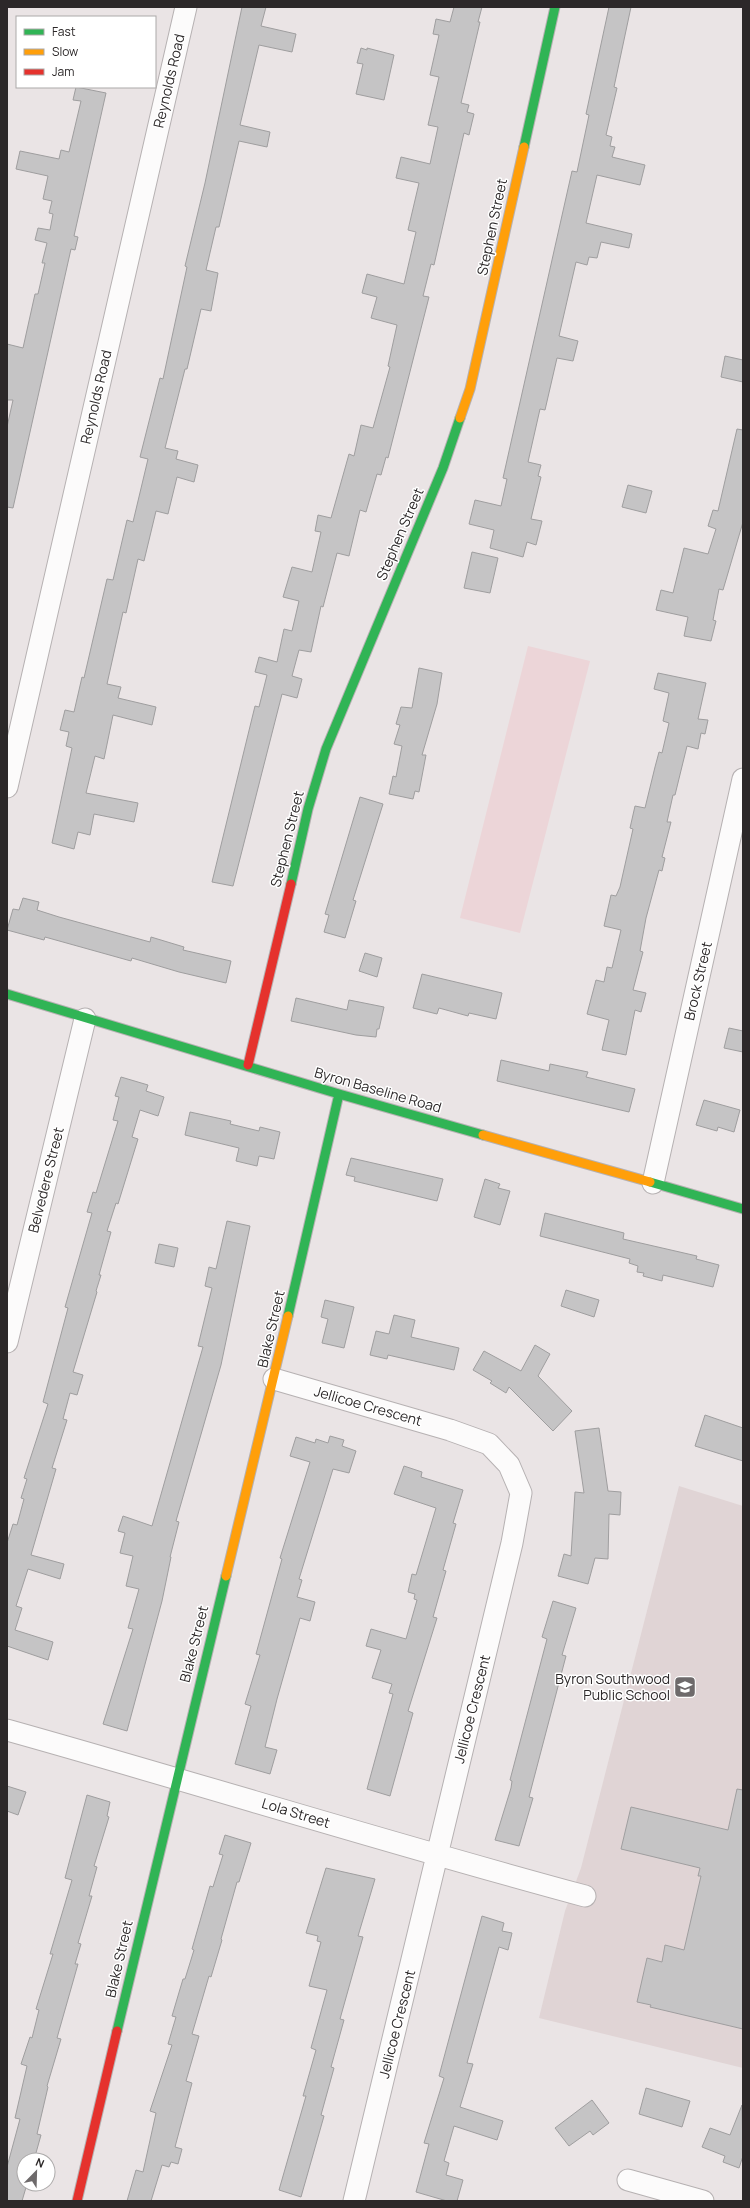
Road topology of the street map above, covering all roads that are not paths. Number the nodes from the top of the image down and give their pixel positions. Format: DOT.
graph roads {
  1 [pos="186,7"];
  2 [pos="555,7"];
  3 [pos="743,779"];
  4 [pos="7,787"];
  5 [pos="7,994"];
  6 [pos="85,1019"];
  7 [pos="248,1065"];
  8 [pos="339,1094"];
  9 [pos="653,1183"];
  10 [pos="743,1210"];
  11 [pos="7,1342"];
  12 [pos="274,1379"];
  13 [pos="7,1730"];
  14 [pos="176,1778"];
  15 [pos="437,1855"];
  16 [pos="584,1896"];
  17 [pos="628,2180"];
  18 [pos="77,2201"];
  19 [pos="354,2201"];
  20 [pos="703,2201"];
  1 -- 4 [label="street, Reynolds Road"];
  2 -- 7 [label="street, Stephen Street"];
  3 -- 9 [label="street, Brock Street"];
  5 -- 6 [label="street, Byron Baseline Road"];
  6 -- 7 [label="street, Byron Baseline Road"];
  6 -- 11 [label="street, Belvedere Street"];
  7 -- 8 [label="street, Byron Baseline Road"];
  8 -- 9 [label="street, Byron Baseline Road"];
  8 -- 12 [label="street, Blake Street"];
  9 -- 10 [label="street, Byron Baseline Road"];
  12 -- 14 [label="street, Blake Street"];
  12 -- 15 [label="street, Jellicoe Crescent"];
  13 -- 14 [label="street, Lola Street"];
  14 -- 15 [label="street, Lola Street"];
  14 -- 18 [label="street, Blake Street"];
  15 -- 16 [label="street, Lola Street"];
  15 -- 19 [label="street, Jellicoe Crescent"];
  17 -- 20 [label="street"];
}
